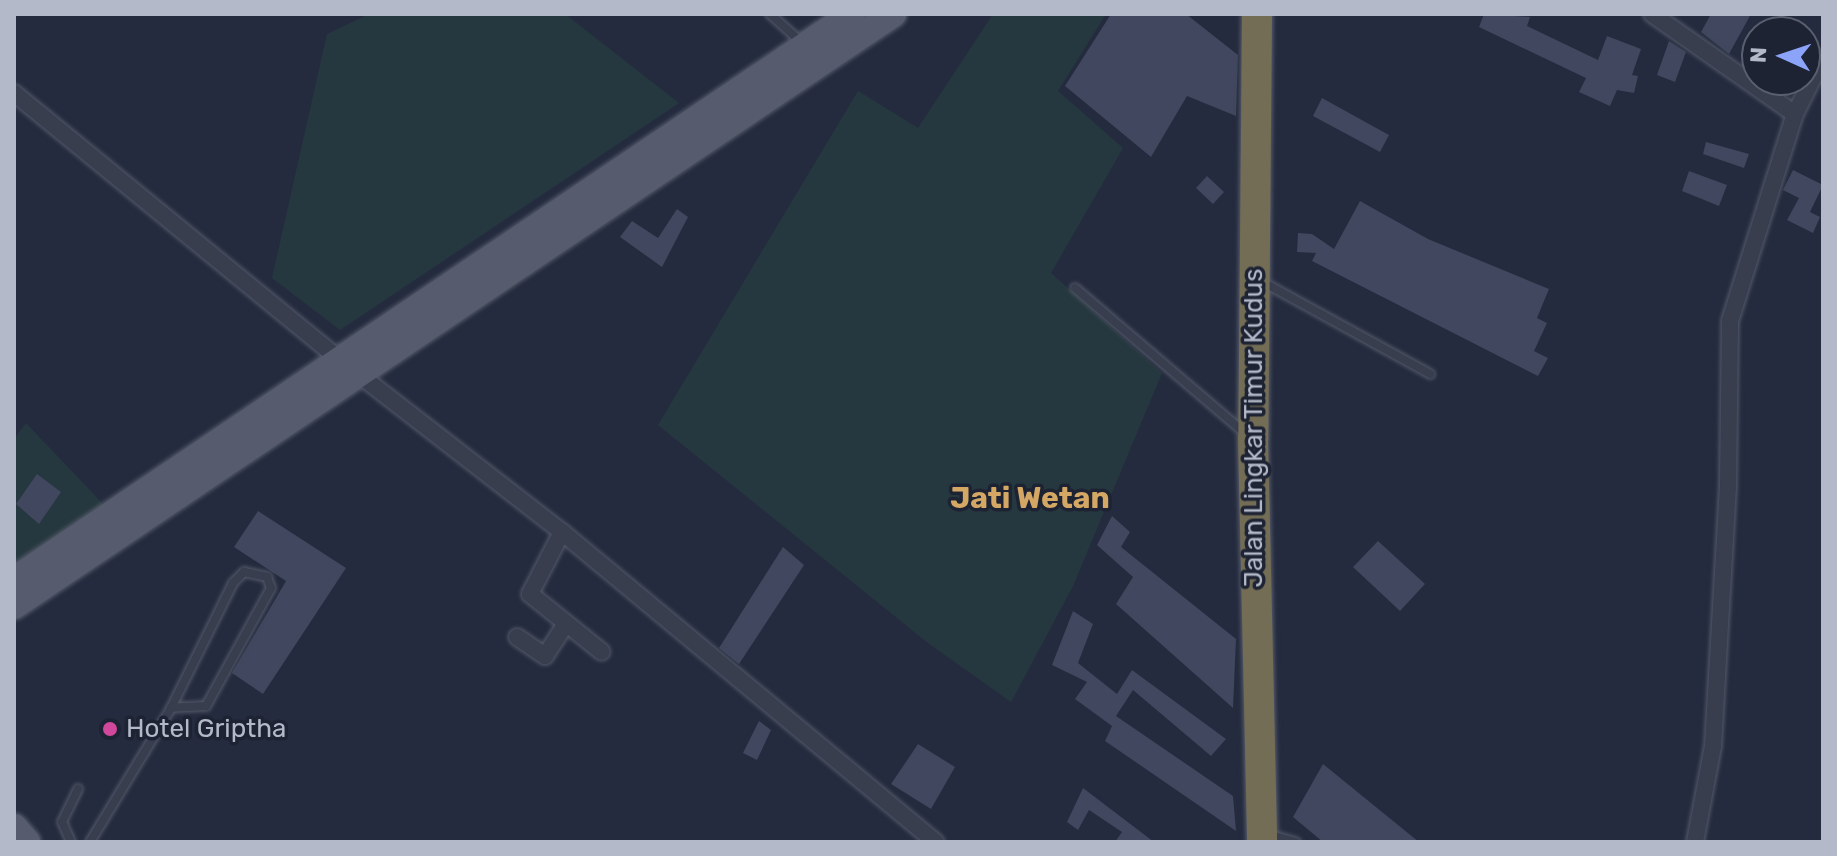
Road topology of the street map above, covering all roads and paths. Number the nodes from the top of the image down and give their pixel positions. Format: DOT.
graph roads {
  1 [pos="770,14"];
  2 [pos="852,14"];
  3 [pos="893,14"];
  4 [pos="1257,14"];
  5 [pos="1272,14"];
  6 [pos="1652,14"];
  7 [pos="804,45"];
  8 [pos="1823,58"];
  9 [pos="14,93"];
  10 [pos="1795,114"];
  11 [pos="1270,286"];
  12 [pos="1075,288"];
  13 [pos="348,366"];
  14 [pos="1430,374"];
  15 [pos="1253,439"];
  16 [pos="562,532"];
  17 [pos="14,580"];
  18 [pos="14,606"];
  19 [pos="566,624"];
  20 [pos="517,637"];
  21 [pos="602,652"];
  22 [pos="171,708"];
  23 [pos="78,789"];
  24 [pos="14,827"];
  25 [pos="1278,841"];
  26 [pos="27,842"];
  27 [pos="71,842"];
  28 [pos="90,842"];
  29 [pos="936,842"];
  30 [pos="1695,842"];
  1 -- 7 [label="lane"];
  2 -- 7 [label="main road"];
  3 -- 13 [label="main road"];
  4 -- 15 [label="highway, Jalan Lingkar Timur Kudus"];
  5 -- 11 [label="highway, Jalan Lingkar Timur Kudus"];
  6 -- 10 [label="street"];
  7 -- 13 [label="main road"];
  8 -- 10 [label="street"];
  9 -- 13 [label="street"];
  10 -- 30 [label="street"];
  11 -- 14 [label="lane"];
  11 -- 25 [label="highway, Jalan Lingkar Timur Kudus"];
  12 -- 15 [label="lane"];
  13 -- 16 [label="street"];
  13 -- 17 [label="main road"];
  13 -- 18 [label="main road"];
  15 -- 25 [label="highway, Jalan Lingkar Timur Kudus"];
  16 -- 19 [label="street"];
  16 -- 29 [label="street"];
  19 -- 20 [label="street"];
  19 -- 21 [label="street"];
  22 -- 22 [label="lane"];
  22 -- 28 [label="lane"];
  23 -- 27 [label="lane"];
  24 -- 26 [label="main road"];
}
